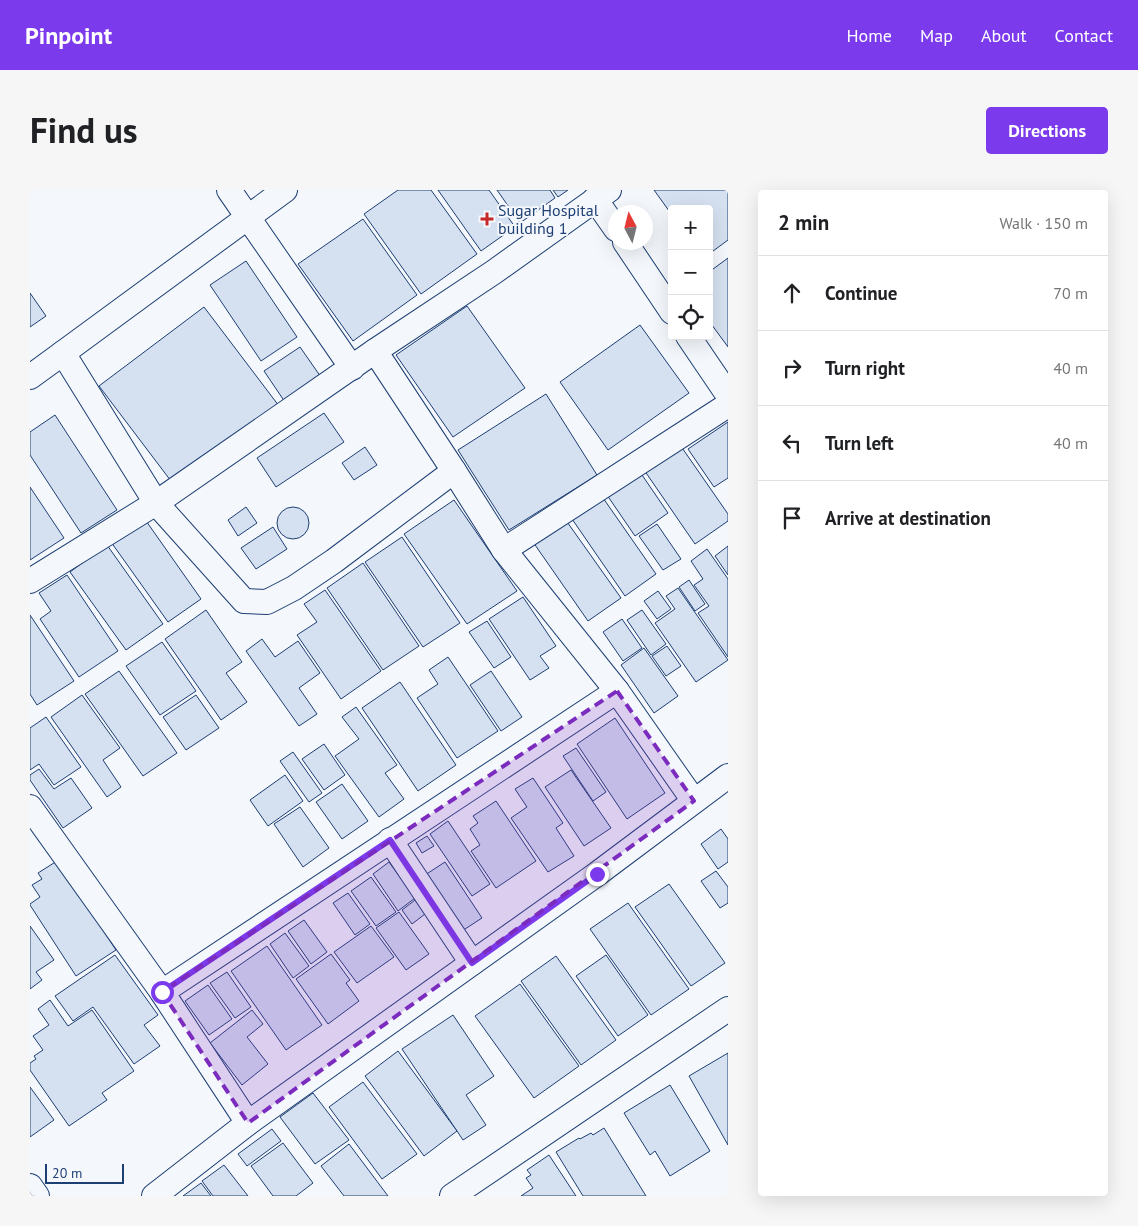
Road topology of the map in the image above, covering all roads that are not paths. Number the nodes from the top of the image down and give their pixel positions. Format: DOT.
graph roads {
  1 [pos="229,190"];
  2 [pos="284,190"];
  3 [pos="602,195"];
  4 [pos="608,210"];
  5 [pos="248,216"];
  6 [pos="630,250"];
  7 [pos="668,306"];
  8 [pos="691,340"];
  9 [pos="375,351"];
  10 [pos="63,353"];
  11 [pos="352,368"];
  12 [pos="30,376"];
  13 [pos="728,395"];
  14 [pos="728,405"];
  15 [pos="454,471"];
  16 [pos="156,503"];
  17 [pos="504,550"];
  18 [pos="30,581"];
  19 [pos="617,691"];
  20 [pos="728,776"];
  21 [pos="694,801"];
  22 [pos="30,807"];
  23 [pos="390,840"];
  24 [pos="472,963"];
  25 [pos="162,992"];
  26 [pos="728,1009"];
  27 [pos="248,1123"];
  28 [pos="30,1186"];
  29 [pos="37,1196"];
  30 [pos="154,1196"];
  31 [pos="452,1196"];
  1 -- 5 [label="street"];
  2 -- 5 [label="street"];
  3 -- 4 [label="street"];
  3 -- 9 [label="street"];
  5 -- 10 [label="street"];
  5 -- 11 [label="street"];
  6 -- 7 [label="street"];
  8 -- 13 [label="street"];
  9 -- 11 [label="street"];
  9 -- 15 [label="street"];
  10 -- 12 [label="street"];
  10 -- 16 [label="street"];
  11 -- 16 [label="street"];
  14 -- 17 [label="street"];
  15 -- 16 [label="street"];
  15 -- 17 [label="street"];
  16 -- 18 [label="street"];
  17 -- 19 [label="street"];
  19 -- 21 [label="street"];
  19 -- 23 [label="street"];
  20 -- 21 [label="street"];
  21 -- 24 [label="street"];
  22 -- 25 [label="street"];
  23 -- 24 [label="street"];
  23 -- 25 [label="street"];
  24 -- 27 [label="street"];
  25 -- 27 [label="street"];
  26 -- 31 [label="street"];
  27 -- 30 [label="street"];
  28 -- 29 [label="street"];
}
